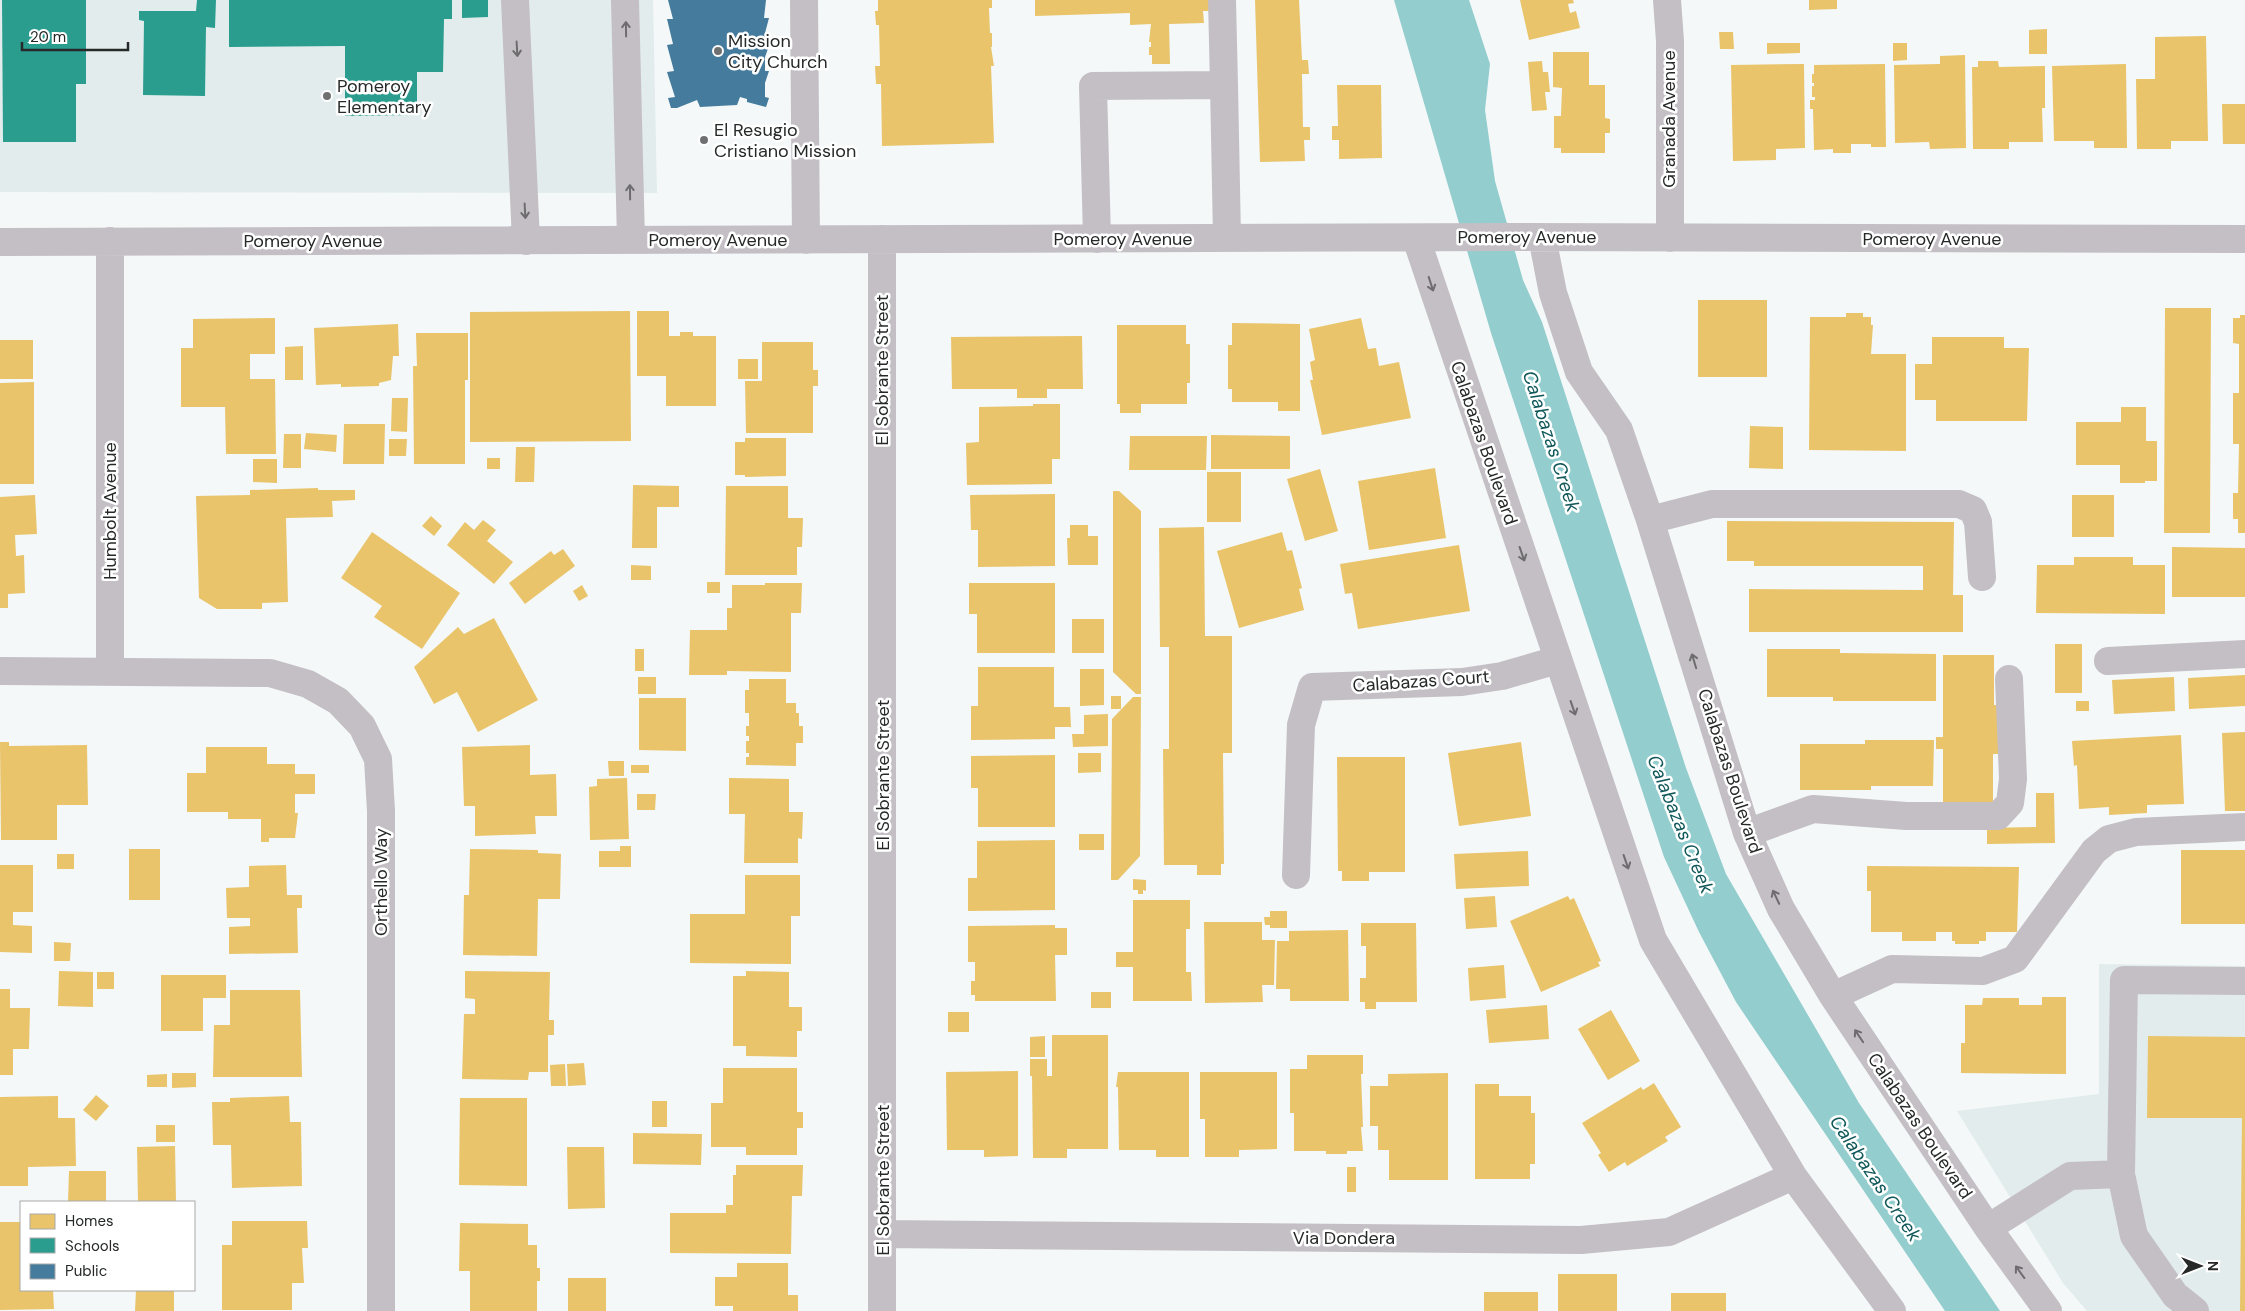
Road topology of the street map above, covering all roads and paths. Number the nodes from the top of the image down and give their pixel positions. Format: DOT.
graph roads {
  1 [pos="514,0"];
  2 [pos="625,0"];
  3 [pos="804,0"];
  4 [pos="1222,0"];
  5 [pos="1667,0"];
  6 [pos="1224,85"];
  7 [pos="1530,237"];
  8 [pos="1227,238"];
  9 [pos="1422,238"];
  10 [pos="1670,238"];
  11 [pos="1097,239"];
  12 [pos="2245,239"];
  13 [pos="631,240"];
  14 [pos="806,240"];
  15 [pos="882,240"];
  16 [pos="110,241"];
  17 [pos="526,241"];
  18 [pos="0,242"];
  19 [pos="1650,520"];
  20 [pos="1982,577"];
  21 [pos="2245,654"];
  22 [pos="1557,660"];
  23 [pos="2108,661"];
  24 [pos="0,671"];
  25 [pos="110,671"];
  26 [pos="2009,678"];
  27 [pos="2245,827"];
  28 [pos="1747,833"];
  29 [pos="1296,875"];
  30 [pos="2245,981"];
  31 [pos="1833,996"];
  32 [pos="2121,1174"];
  33 [pos="1793,1176"];
  34 [pos="1988,1228"];
  35 [pos="883,1234"];
  36 [pos="381,1311"];
  37 [pos="882,1311"];
  38 [pos="1892,1311"];
  39 [pos="2048,1311"];
  40 [pos="2195,1311"];
  1 -- 17 [label="street, one-way"];
  13 -- 2 [label="street, one-way"];
  3 -- 14 [label="street"];
  4 -- 6 [label="street"];
  5 -- 10 [label="street, Granada Avenue"];
  6 -- 8 [label="street"];
  6 -- 11 [label="street"];
  7 -- 9 [label="street, Pomeroy Avenue"];
  7 -- 10 [label="street, Pomeroy Avenue"];
  7 -- 19 [label="street, Calabazas Boulevard"];
  8 -- 9 [label="street, Pomeroy Avenue"];
  8 -- 11 [label="street, Pomeroy Avenue"];
  9 -- 22 [label="street, Calabazas Boulevard, one-way"];
  10 -- 12 [label="street, Pomeroy Avenue"];
  11 -- 15 [label="street, Pomeroy Avenue"];
  13 -- 14 [label="street, Pomeroy Avenue"];
  13 -- 17 [label="street, Pomeroy Avenue"];
  14 -- 15 [label="street, Pomeroy Avenue"];
  15 -- 35 [label="street, El Sobrante Street"];
  16 -- 17 [label="street, Pomeroy Avenue"];
  16 -- 18 [label="street, Pomeroy Avenue"];
  16 -- 25 [label="street, Humbolt Avenue"];
  19 -- 20 [label="street"];
  28 -- 19 [label="street, Calabazas Boulevard, one-way"];
  21 -- 23 [label="street"];
  22 -- 29 [label="street, Calabazas Court"];
  22 -- 33 [label="street, Calabazas Boulevard, one-way"];
  24 -- 25 [label="street"];
  25 -- 36 [label="street, Orthello Way"];
  26 -- 28 [label="street"];
  27 -- 31 [label="street"];
  31 -- 28 [label="street, Calabazas Boulevard, one-way"];
  30 -- 32 [label="street"];
  34 -- 31 [label="street, Calabazas Boulevard, one-way"];
  32 -- 34 [label="street"];
  32 -- 40 [label="street"];
  33 -- 35 [label="street, Via Dondera"];
  33 -- 38 [label="street, Calabazas Boulevard"];
  39 -- 34 [label="street, Calabazas Boulevard, one-way"];
  35 -- 37 [label="street, El Sobrante Street"];
}
